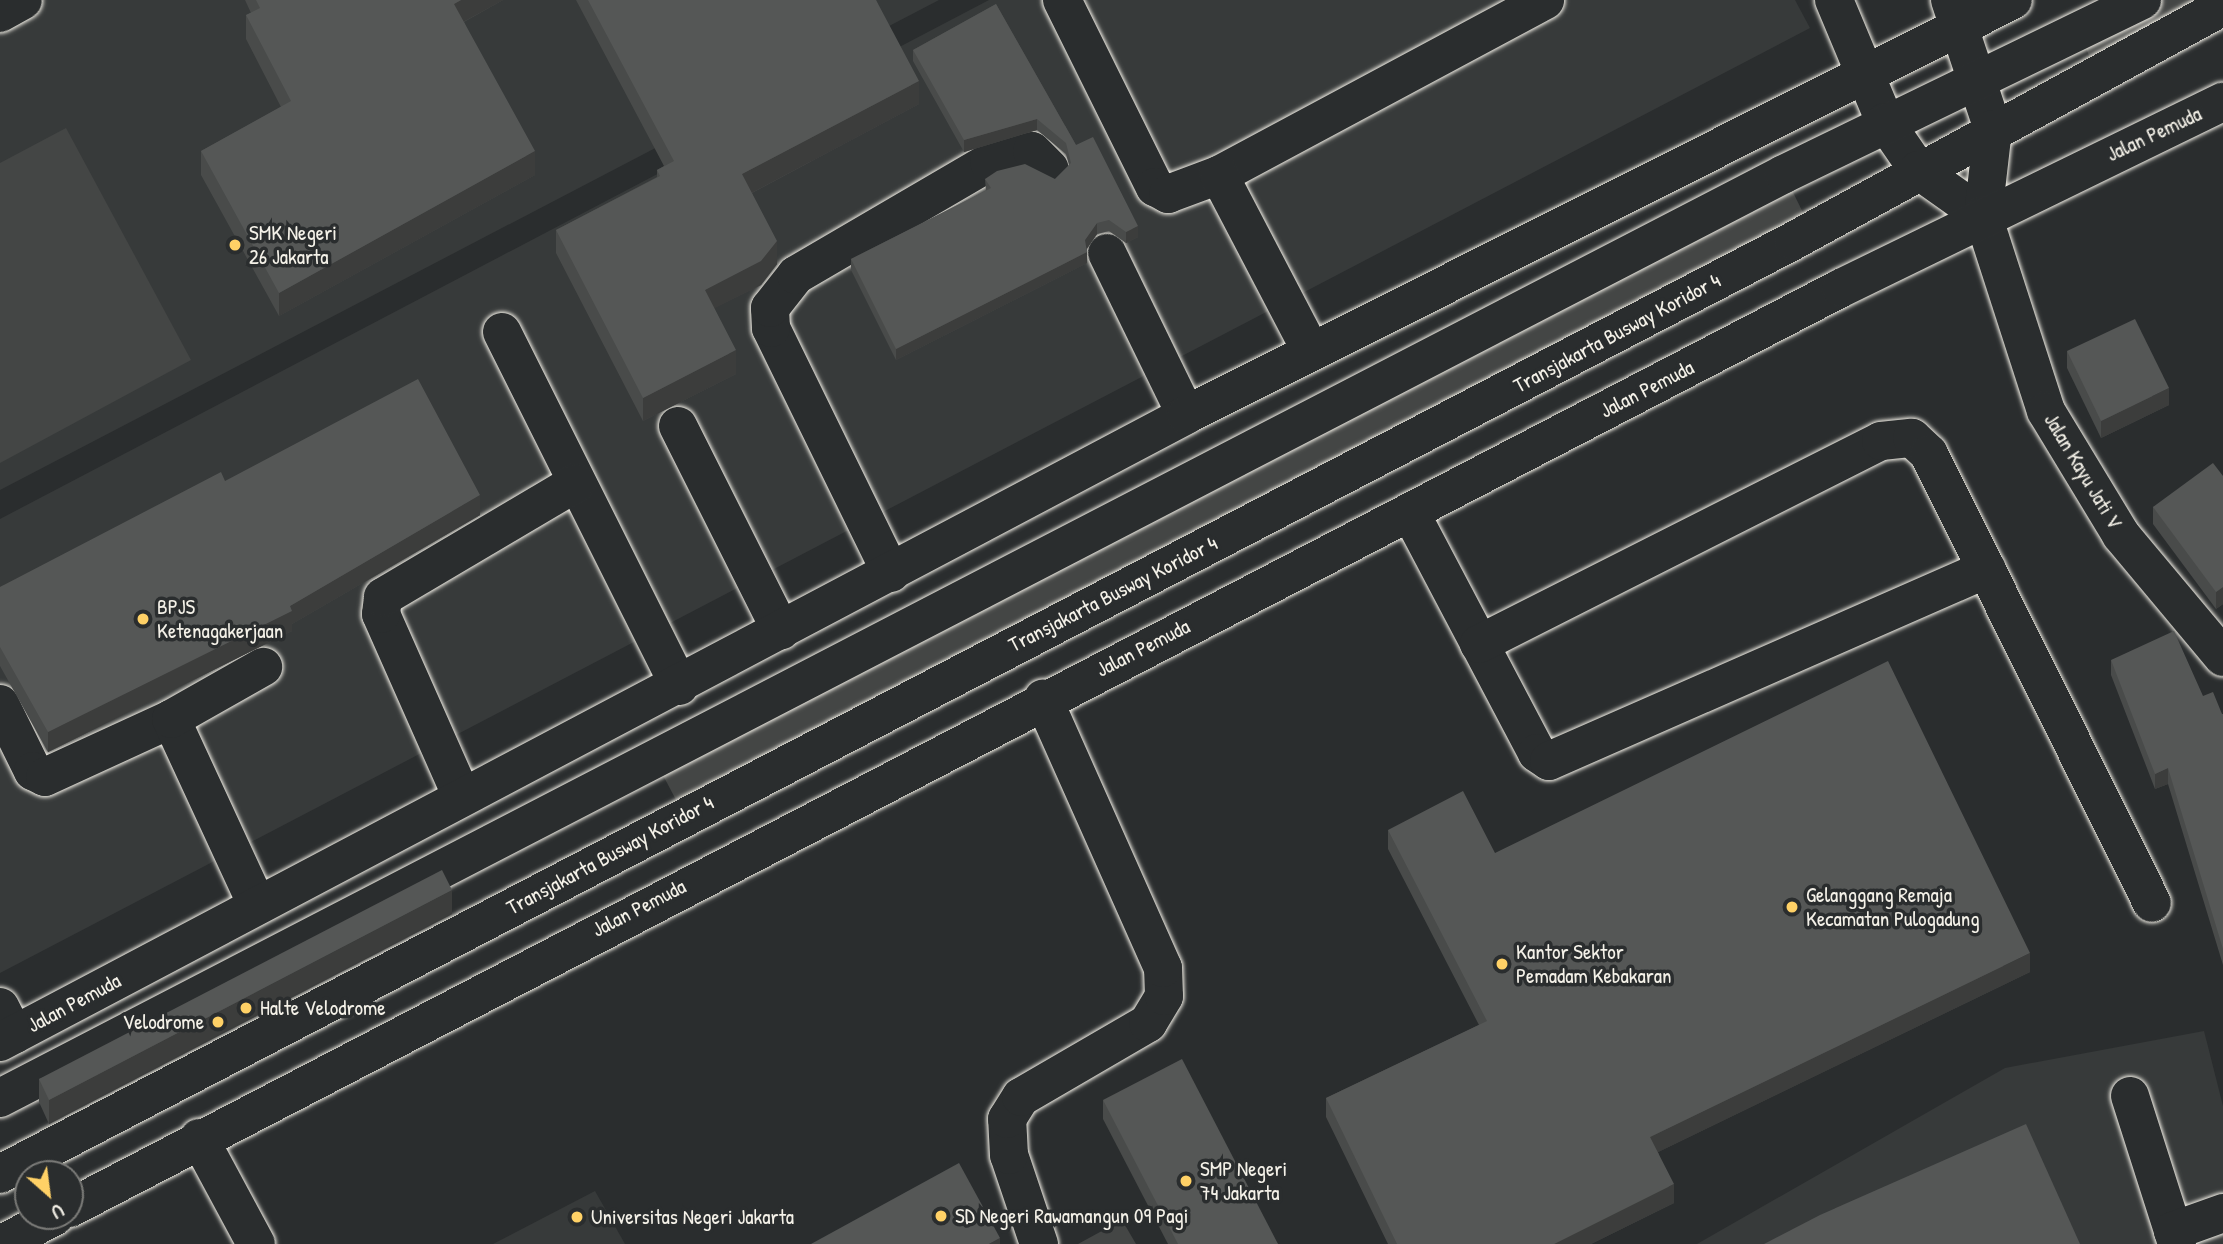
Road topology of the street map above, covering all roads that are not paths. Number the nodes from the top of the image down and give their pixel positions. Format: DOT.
graph roads {
  1 [pos="23,0"];
  2 [pos="1062,0"];
  3 [pos="1545,0"];
  4 [pos="1834,0"];
  5 [pos="2013,0"];
  6 [pos="2142,0"];
  7 [pos="2223,7"];
  8 [pos="0,13"];
  9 [pos="1955,13"];
  10 [pos="1862,73"];
  11 [pos="1980,79"];
  12 [pos="2223,103"];
  13 [pos="1885,122"];
  14 [pos="1993,129"];
  15 [pos="1050,169"];
  16 [pos="1918,170"];
  17 [pos="1219,175"];
  18 [pos="1983,216"];
  19 [pos="1107,253"];
  20 [pos="502,332"];
  21 [pos="1311,351"];
  22 [pos="1186,415"];
  23 [pos="678,426"];
  24 [pos="576,483"];
  25 [pos="1410,512"];
  26 [pos="1987,569"];
  27 [pos="891,573"];
  28 [pos="781,631"];
  29 [pos="1479,644"];
  30 [pos="2223,657"];
  31 [pos="263,667"];
  32 [pos="679,686"];
  33 [pos="1043,699"];
  34 [pos="0,704"];
  35 [pos="171,719"];
  36 [pos="462,797"];
  37 [pos="2152,904"];
  38 [pos="257,905"];
  39 [pos="4,1028"];
  40 [pos="2130,1096"];
  41 [pos="0,1098"];
  42 [pos="199,1139"];
  43 [pos="0,1174"];
  44 [pos="84,1201"];
  45 [pos="2223,1213"];
  46 [pos="2175,1238"];
  47 [pos="256,1244"];
  48 [pos="1039,1244"];
  1 -- 8 [label="main road"];
  2 -- 17 [label="main road"];
  3 -- 17 [label="main road"];
  4 -- 10 [label="main road"];
  5 -- 9 [label="main road, Jalan Pemuda"];
  6 -- 11 [label="main road"];
  7 -- 14 [label="main road, Transjakarta Busway Koridor 4"];
  9 -- 10 [label="main road, Jalan Pemuda"];
  9 -- 11 [label="main road"];
  10 -- 13 [label="main road"];
  10 -- 21 [label="main road, Jalan Pemuda"];
  11 -- 13 [label="main road"];
  11 -- 14 [label="main road"];
  12 -- 18 [label="main road, Jalan Pemuda"];
  13 -- 16 [label="main road"];
  13 -- 41 [label="main road"];
  14 -- 16 [label="main road, Transjakarta Busway Koridor 4"];
  14 -- 18 [label="main road"];
  15 -- 27 [label="main road"];
  16 -- 18 [label="main road"];
  16 -- 43 [label="main road, Transjakarta Busway Koridor 4"];
  17 -- 21 [label="main road"];
  18 -- 25 [label="main road, Jalan Pemuda"];
  18 -- 30 [label="main road, Jalan Kayu Jati V"];
  19 -- 22 [label="main road"];
  20 -- 24 [label="main road"];
  21 -- 22 [label="main road, Jalan Pemuda"];
  22 -- 27 [label="main road, Jalan Pemuda"];
  23 -- 28 [label="main road"];
  24 -- 32 [label="main road"];
  24 -- 36 [label="main road"];
  25 -- 29 [label="main road"];
  25 -- 33 [label="main road, Jalan Pemuda"];
  26 -- 29 [label="main road"];
  26 -- 29 [label="main road"];
  26 -- 37 [label="main road"];
  27 -- 28 [label="main road, Jalan Pemuda"];
  28 -- 32 [label="main road, Jalan Pemuda"];
  31 -- 35 [label="main road"];
  32 -- 36 [label="main road, Jalan Pemuda"];
  33 -- 42 [label="main road, Jalan Pemuda"];
  33 -- 48 [label="main road"];
  34 -- 35 [label="main road"];
  35 -- 38 [label="main road"];
  36 -- 38 [label="main road, Jalan Pemuda"];
  38 -- 39 [label="main road, Jalan Pemuda"];
  40 -- 46 [label="main road"];
  42 -- 44 [label="main road, Jalan Pemuda"];
  42 -- 47 [label="main road"];
  45 -- 46 [label="main road"];
}
